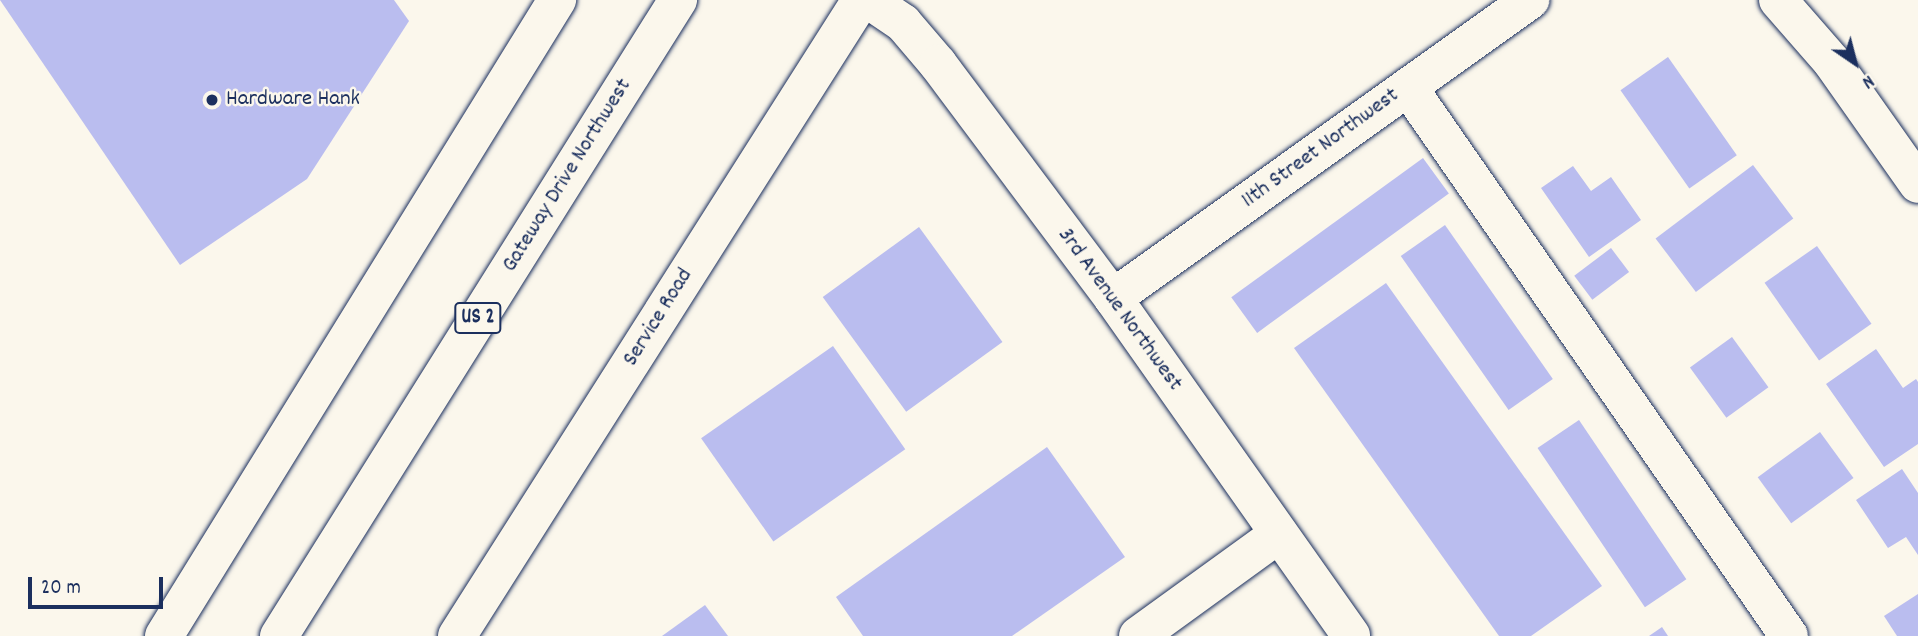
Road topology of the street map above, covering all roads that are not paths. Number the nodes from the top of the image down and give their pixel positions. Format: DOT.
graph roads {
  1 [pos="557,0"];
  2 [pos="678,0"];
  3 [pos="861,0"];
  4 [pos="869,0"];
  5 [pos="1530,0"];
  6 [pos="1778,0"];
  7 [pos="1408,87"];
  8 [pos="1918,184"];
  9 [pos="1113,298"];
  10 [pos="232,526"];
  11 [pos="1279,534"];
  12 [pos="319,572"];
  13 [pos="135,636"];
  14 [pos="164,636"];
  15 [pos="279,636"];
  16 [pos="291,636"];
  17 [pos="457,636"];
  18 [pos="1138,636"];
  19 [pos="1350,636"];
  20 [pos="1789,636"];
  1 -- 10 [label="main road"];
  2 -- 12 [label="main road, Gateway Drive Northwest / US 2"];
  3 -- 17 [label="main road, Service Road"];
  4 -- 9 [label="main road, 3rd Avenue Northwest"];
  5 -- 7 [label="main road, 11th Street Northwest"];
  6 -- 8 [label="main road"];
  7 -- 9 [label="main road, 11th Street Northwest"];
  7 -- 20 [label="main road"];
  9 -- 11 [label="main road, 3rd Avenue Northwest"];
  10 -- 13 [label="main road"];
  10 -- 14 [label="main road"];
  11 -- 18 [label="main road"];
  11 -- 19 [label="main road, 3rd Avenue Northwest"];
  12 -- 15 [label="main road, Gateway Drive Northwest / US 2"];
  12 -- 16 [label="main road"];
}
